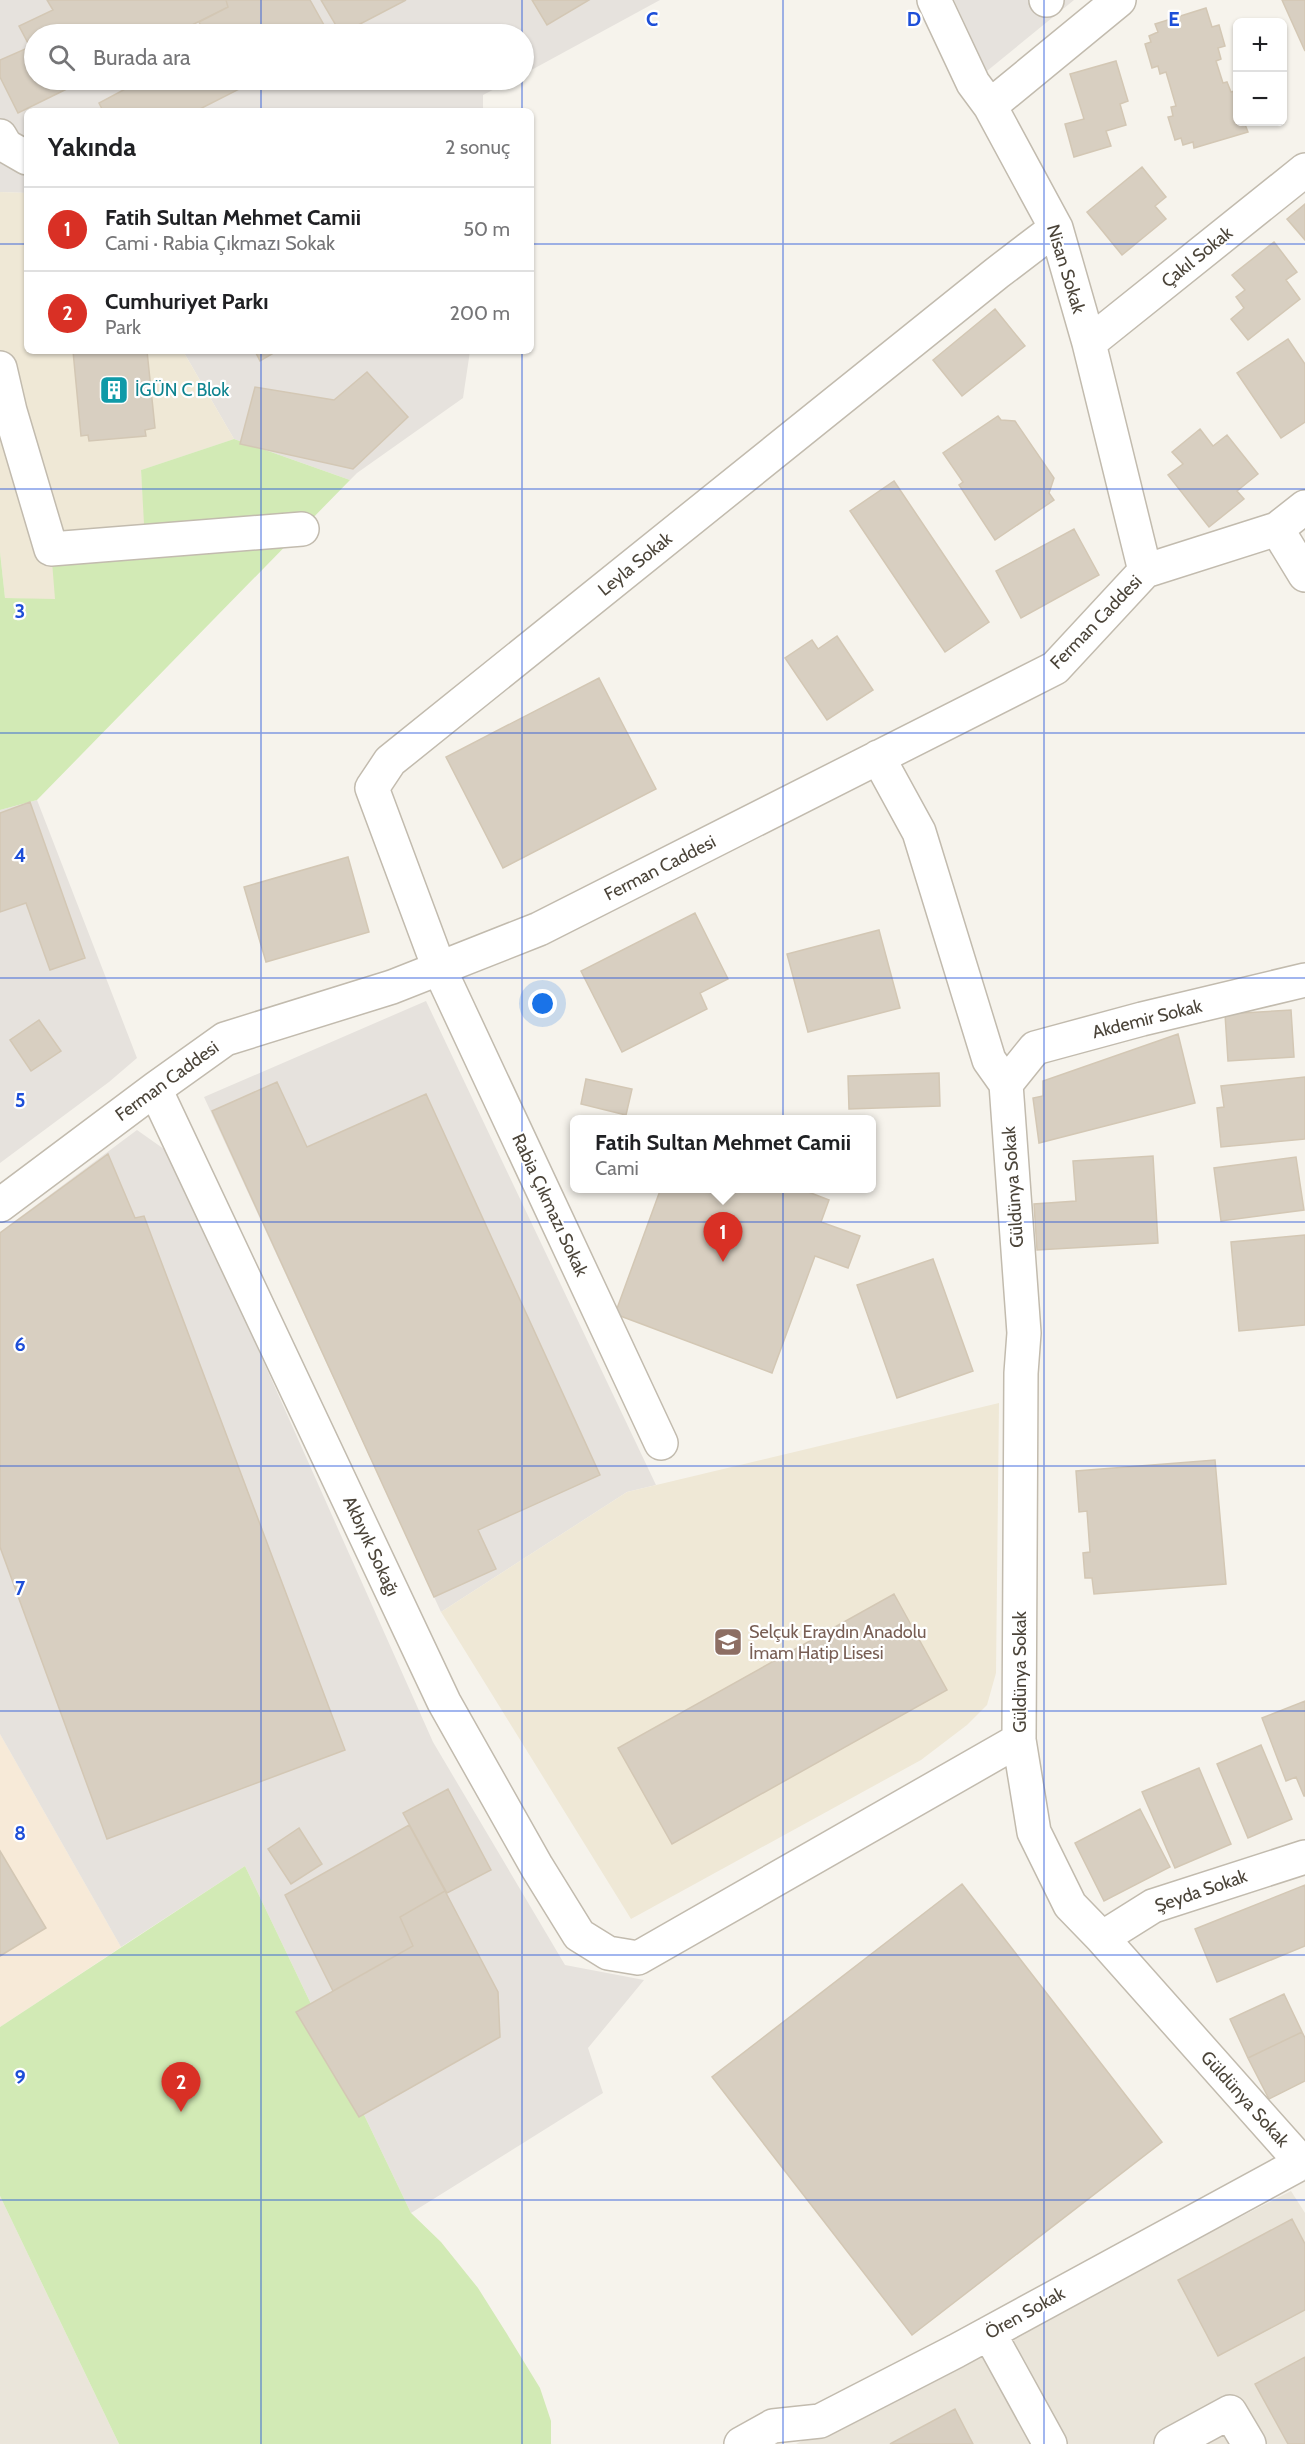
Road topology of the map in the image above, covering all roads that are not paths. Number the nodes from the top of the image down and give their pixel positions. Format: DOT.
graph roads {
  1 [pos="934,0"];
  2 [pos="1119,0"];
  3 [pos="990,106"];
  4 [pos="0,136"];
  5 [pos="24,156"];
  6 [pos="1305,170"];
  7 [pos="1056,228"];
  8 [pos="1089,343"];
  9 [pos="0,368"];
  10 [pos="5,414"];
  11 [pos="1305,507"];
  12 [pos="302,529"];
  13 [pos="1277,529"];
  14 [pos="1145,571"];
  15 [pos="1305,575"];
  16 [pos="878,757"];
  17 [pos="439,968"];
  18 [pos="1305,980"];
  19 [pos="1006,1084"];
  20 [pos="155,1089"];
  21 [pos="0,1205"];
  22 [pos="661,1443"];
  23 [pos="1019,1740"];
  24 [pos="1305,1857"];
  25 [pos="1102,1938"];
  26 [pos="1304,2162"];
  27 [pos="989,2333"];
  28 [pos="741,2444"];
  29 [pos="1050,2444"];
  30 [pos="1171,2444"];
  31 [pos="1249,2444"];
  1 -- 3 [label="street, Nisan Sokak"];
  2 -- 3 [label="street"];
  3 -- 7 [label="street, Nisan Sokak"];
  4 -- 5 [label="street"];
  6 -- 8 [label="street, Çakıl Sokak"];
  7 -- 8 [label="street, Nisan Sokak"];
  7 -- 17 [label="street, Leyla Sokak"];
  8 -- 14 [label="street, Nisan Sokak"];
  9 -- 10 [label="street"];
  10 -- 12 [label="street"];
  11 -- 13 [label="street, Ferman Caddesi"];
  13 -- 14 [label="street, Ferman Caddesi"];
  13 -- 15 [label="street"];
  14 -- 16 [label="street, Ferman Caddesi"];
  16 -- 17 [label="street, Ferman Caddesi"];
  16 -- 19 [label="street"];
  17 -- 20 [label="street, Ferman Caddesi"];
  17 -- 22 [label="street, Rabia Çıkmazı Sokak"];
  18 -- 19 [label="street, Akdemir Sokak"];
  19 -- 23 [label="street, Güldünya Sokak"];
  20 -- 21 [label="street, Ferman Caddesi"];
  20 -- 23 [label="street, Akbıyık Sokağı"];
  23 -- 25 [label="street, Güldünya Sokak"];
  24 -- 25 [label="street, Şeyda Sokak"];
  25 -- 26 [label="street, Güldünya Sokak"];
  26 -- 27 [label="street, Ören Sokak"];
  27 -- 28 [label="street, Ören Sokak"];
  27 -- 29 [label="street"];
  30 -- 31 [label="street"];
}
